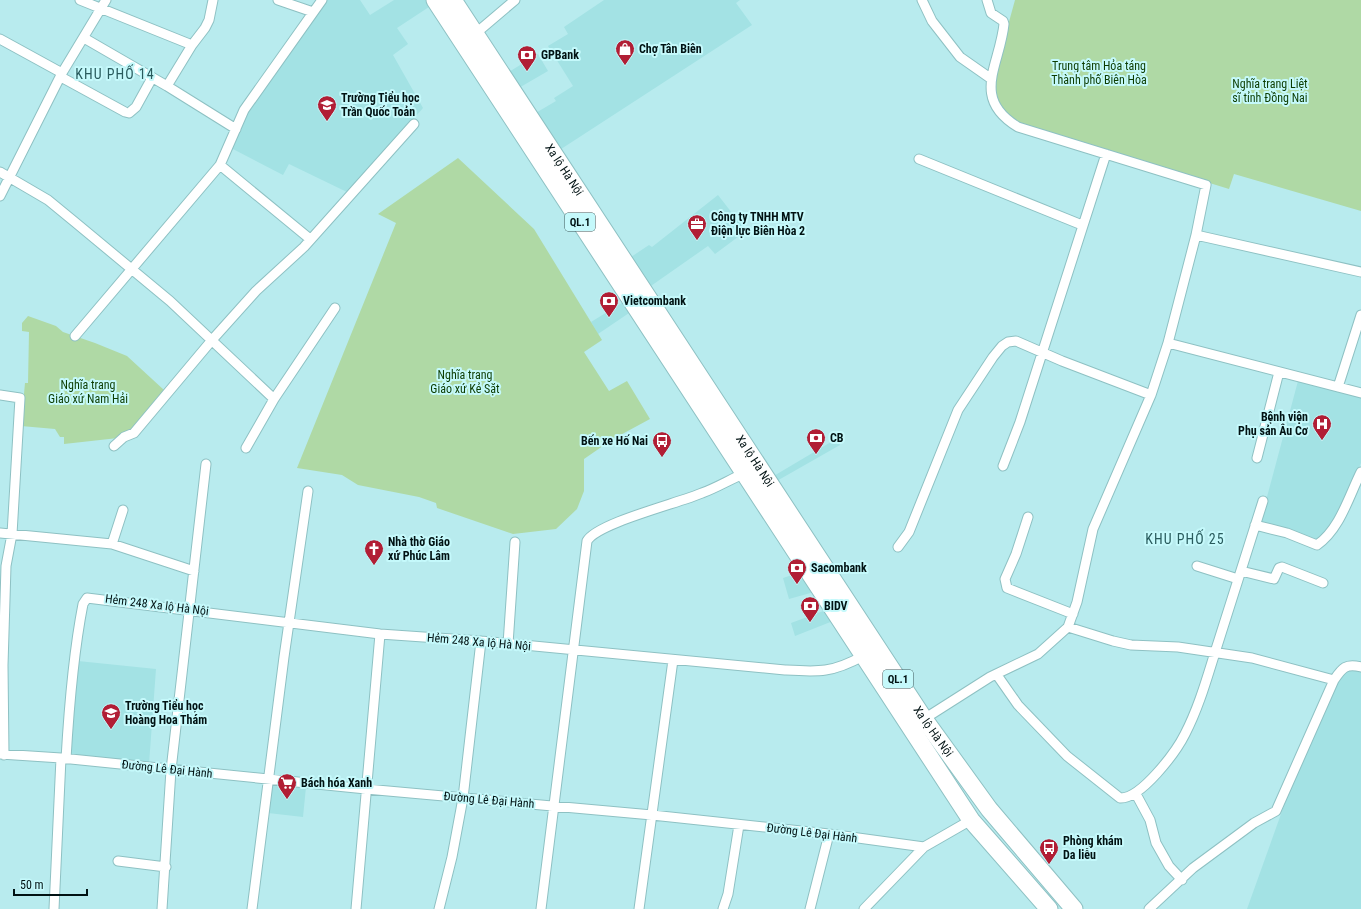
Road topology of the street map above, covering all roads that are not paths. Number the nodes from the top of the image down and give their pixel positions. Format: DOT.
graph roads {
  1 [pos="80,0"];
  2 [pos="213,0"];
  3 [pos="278,0"];
  4 [pos="322,0"];
  5 [pos="435,0"];
  6 [pos="453,0"];
  7 [pos="514,0"];
  8 [pos="922,0"];
  9 [pos="987,0"];
  10 [pos="104,4"];
  11 [pos="313,12"];
  12 [pos="475,34"];
  13 [pos="84,38"];
  14 [pos="0,39"];
  15 [pos="192,45"];
  16 [pos="61,75"];
  17 [pos="152,78"];
  18 [pos="990,78"];
  19 [pos="167,86"];
  20 [pos="414,124"];
  21 [pos="236,129"];
  22 [pos="1106,154"];
  23 [pos="919,159"];
  24 [pos="220,166"];
  25 [pos="553,166"];
  26 [pos="0,172"];
  27 [pos="10,177"];
  28 [pos="0,196"];
  29 [pos="1082,225"];
  30 [pos="1196,234"];
  31 [pos="310,239"];
  32 [pos="132,270"];
  33 [pos="1361,272"];
  34 [pos="335,308"];
  35 [pos="1361,315"];
  36 [pos="75,336"];
  37 [pos="212,340"];
  38 [pos="1168,343"];
  39 [pos="1043,352"];
  40 [pos="1279,372"];
  41 [pos="1338,387"];
  42 [pos="1361,394"];
  43 [pos="0,395"];
  44 [pos="1151,395"];
  45 [pos="274,399"];
  46 [pos="114,446"];
  47 [pos="246,448"];
  48 [pos="1257,458"];
  49 [pos="206,464"];
  50 [pos="1003,466"];
  51 [pos="750,470"];
  52 [pos="1361,472"];
  53 [pos="308,491"];
  54 [pos="1263,500"];
  55 [pos="123,510"];
  56 [pos="1028,518"];
  57 [pos="1255,525"];
  58 [pos="0,533"];
  59 [pos="12,534"];
  60 [pos="515,542"];
  61 [pos="112,544"];
  62 [pos="898,547"];
  63 [pos="1197,566"];
  64 [pos="194,571"];
  65 [pos="1239,575"];
  66 [pos="3,578"];
  67 [pos="1323,583"];
  68 [pos="188,609"];
  69 [pos="1073,614"];
  70 [pos="291,622"];
  71 [pos="1068,627"];
  72 [pos="380,634"];
  73 [pos="480,641"];
  74 [pos="508,644"];
  75 [pos="575,650"];
  76 [pos="1214,652"];
  77 [pos="863,656"];
  78 [pos="673,660"];
  79 [pos="1361,667"];
  80 [pos="997,674"];
  81 [pos="1334,680"];
  82 [pos="924,719"];
  83 [pos="2,754"];
  84 [pos="64,759"];
  85 [pos="172,770"];
  86 [pos="269,780"];
  87 [pos="366,789"];
  88 [pos="1136,794"];
  89 [pos="463,798"];
  90 [pos="554,806"];
  91 [pos="652,815"];
  92 [pos="971,820"];
  93 [pos="739,824"];
  94 [pos="829,834"];
  95 [pos="924,848"];
  96 [pos="118,861"];
  97 [pos="166,867"];
  98 [pos="1182,880"];
  99 [pos="54,909"];
  100 [pos="162,909"];
  101 [pos="252,909"];
  102 [pos="356,909"];
  103 [pos="439,909"];
  104 [pos="541,909"];
  105 [pos="639,909"];
  106 [pos="723,909"];
  107 [pos="810,909"];
  108 [pos="864,909"];
  109 [pos="1050,909"];
  110 [pos="1074,909"];
  111 [pos="1149,909"];
  1 -- 10 [label="street"];
  2 -- 15 [label="street"];
  3 -- 11 [label="street"];
  4 -- 11 [label="street"];
  5 -- 25 [label="highway, Xa lộ Hà Nội / QL.1"];
  6 -- 12 [label="highway, Xa lộ Hà Nội / QL.1"];
  7 -- 12 [label="street"];
  8 -- 18 [label="street"];
  9 -- 18 [label="street"];
  10 -- 13 [label="street"];
  10 -- 15 [label="street"];
  11 -- 21 [label="street"];
  12 -- 25 [label="highway, Xa lộ Hà Nội / QL.1"];
  13 -- 16 [label="street"];
  13 -- 17 [label="street"];
  14 -- 16 [label="street"];
  15 -- 19 [label="street"];
  16 -- 17 [label="street"];
  16 -- 27 [label="street"];
  17 -- 19 [label="street"];
  18 -- 22 [label="street"];
  19 -- 21 [label="street"];
  20 -- 31 [label="street"];
  21 -- 24 [label="street"];
  22 -- 29 [label="street"];
  22 -- 30 [label="street"];
  23 -- 29 [label="street"];
  24 -- 31 [label="street"];
  24 -- 32 [label="street"];
  25 -- 51 [label="highway, Xa lộ Hà Nội / QL.1"];
  26 -- 27 [label="street"];
  27 -- 28 [label="street"];
  27 -- 32 [label="street"];
  29 -- 39 [label="street"];
  30 -- 33 [label="street"];
  30 -- 38 [label="street"];
  31 -- 37 [label="street"];
  32 -- 36 [label="street"];
  32 -- 37 [label="street"];
  34 -- 45 [label="street"];
  35 -- 41 [label="street"];
  37 -- 45 [label="street"];
  37 -- 46 [label="street"];
  38 -- 40 [label="street"];
  38 -- 44 [label="street"];
  39 -- 44 [label="street"];
  39 -- 50 [label="street"];
  39 -- 62 [label="street"];
  40 -- 41 [label="street"];
  40 -- 48 [label="street"];
  41 -- 42 [label="street"];
  43 -- 59 [label="street"];
  44 -- 69 [label="street"];
  45 -- 47 [label="street"];
  49 -- 64 [label="street"];
  51 -- 75 [label="street"];
  51 -- 77 [label="highway, Xa lộ Hà Nội / QL.1"];
  51 -- 82 [label="highway, Xa lộ Hà Nội / QL.1"];
  52 -- 57 [label="street"];
  53 -- 70 [label="street"];
  54 -- 57 [label="street"];
  55 -- 61 [label="street"];
  56 -- 69 [label="street"];
  57 -- 65 [label="street"];
  58 -- 59 [label="street"];
  59 -- 61 [label="street"];
  59 -- 66 [label="street"];
  60 -- 74 [label="street"];
  61 -- 64 [label="street"];
  63 -- 65 [label="street"];
  64 -- 68 [label="street"];
  65 -- 67 [label="street"];
  65 -- 76 [label="street"];
  66 -- 83 [label="street"];
  68 -- 70 [label="street, Hẻm 248 Xa lộ Hà Nội"];
  68 -- 84 [label="street, Hẻm 248 Xa lộ Hà Nội"];
  68 -- 85 [label="street"];
  69 -- 71 [label="street"];
  70 -- 72 [label="street, Hẻm 248 Xa lộ Hà Nội"];
  70 -- 86 [label="street"];
  71 -- 76 [label="street"];
  71 -- 80 [label="street"];
  72 -- 73 [label="street, Hẻm 248 Xa lộ Hà Nội"];
  72 -- 87 [label="street"];
  73 -- 74 [label="street, Hẻm 248 Xa lộ Hà Nội"];
  73 -- 89 [label="street"];
  74 -- 75 [label="street, Hẻm 248 Xa lộ Hà Nội"];
  75 -- 78 [label="street, Hẻm 248 Xa lộ Hà Nội"];
  75 -- 90 [label="street"];
  76 -- 81 [label="street"];
  76 -- 88 [label="street"];
  77 -- 78 [label="street, Hẻm 248 Xa lộ Hà Nội"];
  77 -- 92 [label="highway, Xa lộ Hà Nội / QL.1"];
  78 -- 91 [label="street"];
  79 -- 81 [label="street"];
  80 -- 82 [label="street"];
  80 -- 88 [label="street"];
  81 -- 98 [label="street"];
  82 -- 110 [label="highway, Xa lộ Hà Nội / QL.1"];
  83 -- 84 [label="street, Đường Lê Đại Hành"];
  84 -- 85 [label="street, Đường Lê Đại Hành"];
  84 -- 99 [label="street"];
  85 -- 86 [label="street, Đường Lê Đại Hành"];
  85 -- 97 [label="street"];
  86 -- 87 [label="street, Đường Lê Đại Hành"];
  86 -- 101 [label="street"];
  87 -- 89 [label="street, Đường Lê Đại Hành"];
  87 -- 102 [label="street"];
  88 -- 98 [label="street"];
  89 -- 90 [label="street, Đường Lê Đại Hành"];
  89 -- 103 [label="street"];
  90 -- 91 [label="street, Đường Lê Đại Hành"];
  90 -- 104 [label="street"];
  91 -- 93 [label="street, Đường Lê Đại Hành"];
  91 -- 105 [label="street"];
  92 -- 95 [label="street"];
  92 -- 109 [label="highway, Xa lộ Hà Nội / QL.1"];
  93 -- 94 [label="street, Đường Lê Đại Hành"];
  93 -- 106 [label="street"];
  94 -- 95 [label="street, Đường Lê Đại Hành"];
  94 -- 107 [label="street"];
  95 -- 108 [label="street"];
  96 -- 97 [label="street"];
  97 -- 100 [label="street"];
  98 -- 111 [label="street"];
}
